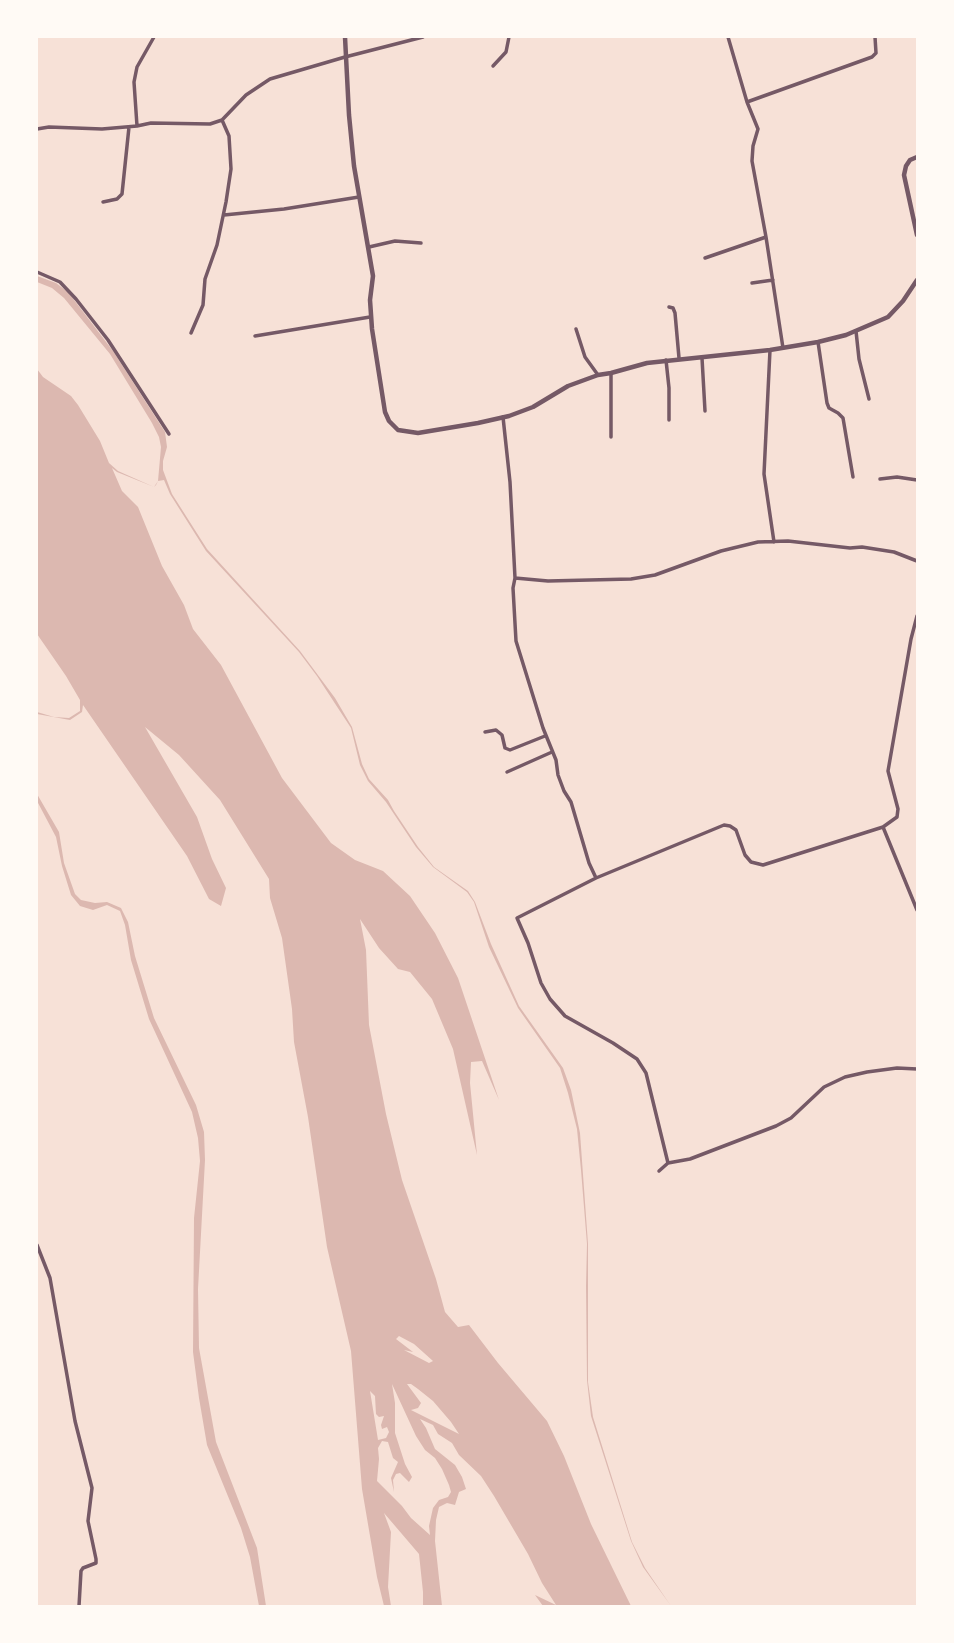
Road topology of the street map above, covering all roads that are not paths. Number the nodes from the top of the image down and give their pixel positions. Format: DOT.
graph roads {
  1 [pos="154,37"];
  2 [pos="345,37"];
  3 [pos="423,37"];
  4 [pos="509,37"];
  5 [pos="728,37"];
  6 [pos="875,37"];
  7 [pos="345,57"];
  8 [pos="493,66"];
  9 [pos="747,102"];
  10 [pos="222,120"];
  11 [pos="137,126"];
  12 [pos="129,127"];
  13 [pos="37,129"];
  14 [pos="917,157"];
  15 [pos="359,197"];
  16 [pos="103,202"];
  17 [pos="224,215"];
  18 [pos="917,235"];
  19 [pos="766,237"];
  20 [pos="421,243"];
  21 [pos="369,247"];
  22 [pos="705,258"];
  23 [pos="37,272"];
  24 [pos="773,280"];
  25 [pos="917,281"];
  26 [pos="752,284"];
  27 [pos="669,307"];
  28 [pos="370,317"];
  29 [pos="576,329"];
  30 [pos="856,331"];
  31 [pos="191,332"];
  32 [pos="255,336"];
  33 [pos="818,342"];
  34 [pos="783,348"];
  35 [pos="770,350"];
  36 [pos="679,358"];
  37 [pos="702,358"];
  38 [pos="666,360"];
  39 [pos="611,373"];
  40 [pos="598,375"];
  41 [pos="869,399"];
  42 [pos="705,411"];
  43 [pos="503,417"];
  44 [pos="669,420"];
  45 [pos="169,434"];
  46 [pos="611,437"];
  47 [pos="853,477"];
  48 [pos="880,479"];
  49 [pos="917,480"];
  50 [pos="774,542"];
  51 [pos="917,561"];
  52 [pos="514,578"];
  53 [pos="917,616"];
  54 [pos="485,732"];
  55 [pos="545,736"];
  56 [pos="552,752"];
  57 [pos="508,772"];
  58 [pos="883,827"];
  59 [pos="596,878"];
  60 [pos="917,911"];
  61 [pos="917,1069"];
  62 [pos="668,1163"];
  63 [pos="659,1171"];
  64 [pos="37,1245"];
  65 [pos="79,1606"];
  1 -- 11 [label="street"];
  2 -- 7 [label="street"];
  3 -- 7 [label="street"];
  4 -- 8 [label="street"];
  5 -- 9 [label="street"];
  6 -- 9 [label="street"];
  7 -- 10 [label="street"];
  7 -- 15 [label="street"];
  9 -- 19 [label="street"];
  10 -- 11 [label="street"];
  10 -- 17 [label="street"];
  11 -- 12 [label="street"];
  12 -- 13 [label="street"];
  12 -- 16 [label="street"];
  14 -- 18 [label="street"];
  15 -- 17 [label="street"];
  15 -- 21 [label="street"];
  17 -- 31 [label="street"];
  19 -- 22 [label="street"];
  19 -- 24 [label="street"];
  20 -- 21 [label="street"];
  21 -- 28 [label="street"];
  23 -- 45 [label="street"];
  24 -- 26 [label="street"];
  24 -- 34 [label="street"];
  25 -- 30 [label="street"];
  27 -- 36 [label="street"];
  28 -- 32 [label="street"];
  28 -- 43 [label="street"];
  29 -- 40 [label="street"];
  30 -- 33 [label="street"];
  30 -- 41 [label="street"];
  33 -- 34 [label="street"];
  33 -- 47 [label="street"];
  34 -- 35 [label="street"];
  35 -- 37 [label="street"];
  35 -- 50 [label="street"];
  36 -- 37 [label="street"];
  36 -- 38 [label="street"];
  37 -- 42 [label="street"];
  38 -- 39 [label="street"];
  38 -- 44 [label="street"];
  39 -- 40 [label="street"];
  39 -- 46 [label="street"];
  40 -- 43 [label="street"];
  43 -- 52 [label="street"];
  48 -- 49 [label="street"];
  50 -- 51 [label="street"];
  50 -- 52 [label="street"];
  52 -- 55 [label="street"];
  53 -- 58 [label="street"];
  54 -- 55 [label="street"];
  55 -- 56 [label="street"];
  56 -- 57 [label="street"];
  56 -- 59 [label="street"];
  58 -- 59 [label="street"];
  58 -- 60 [label="street"];
  59 -- 62 [label="street"];
  61 -- 62 [label="street"];
  62 -- 63 [label="street"];
  64 -- 65 [label="street"];
}
